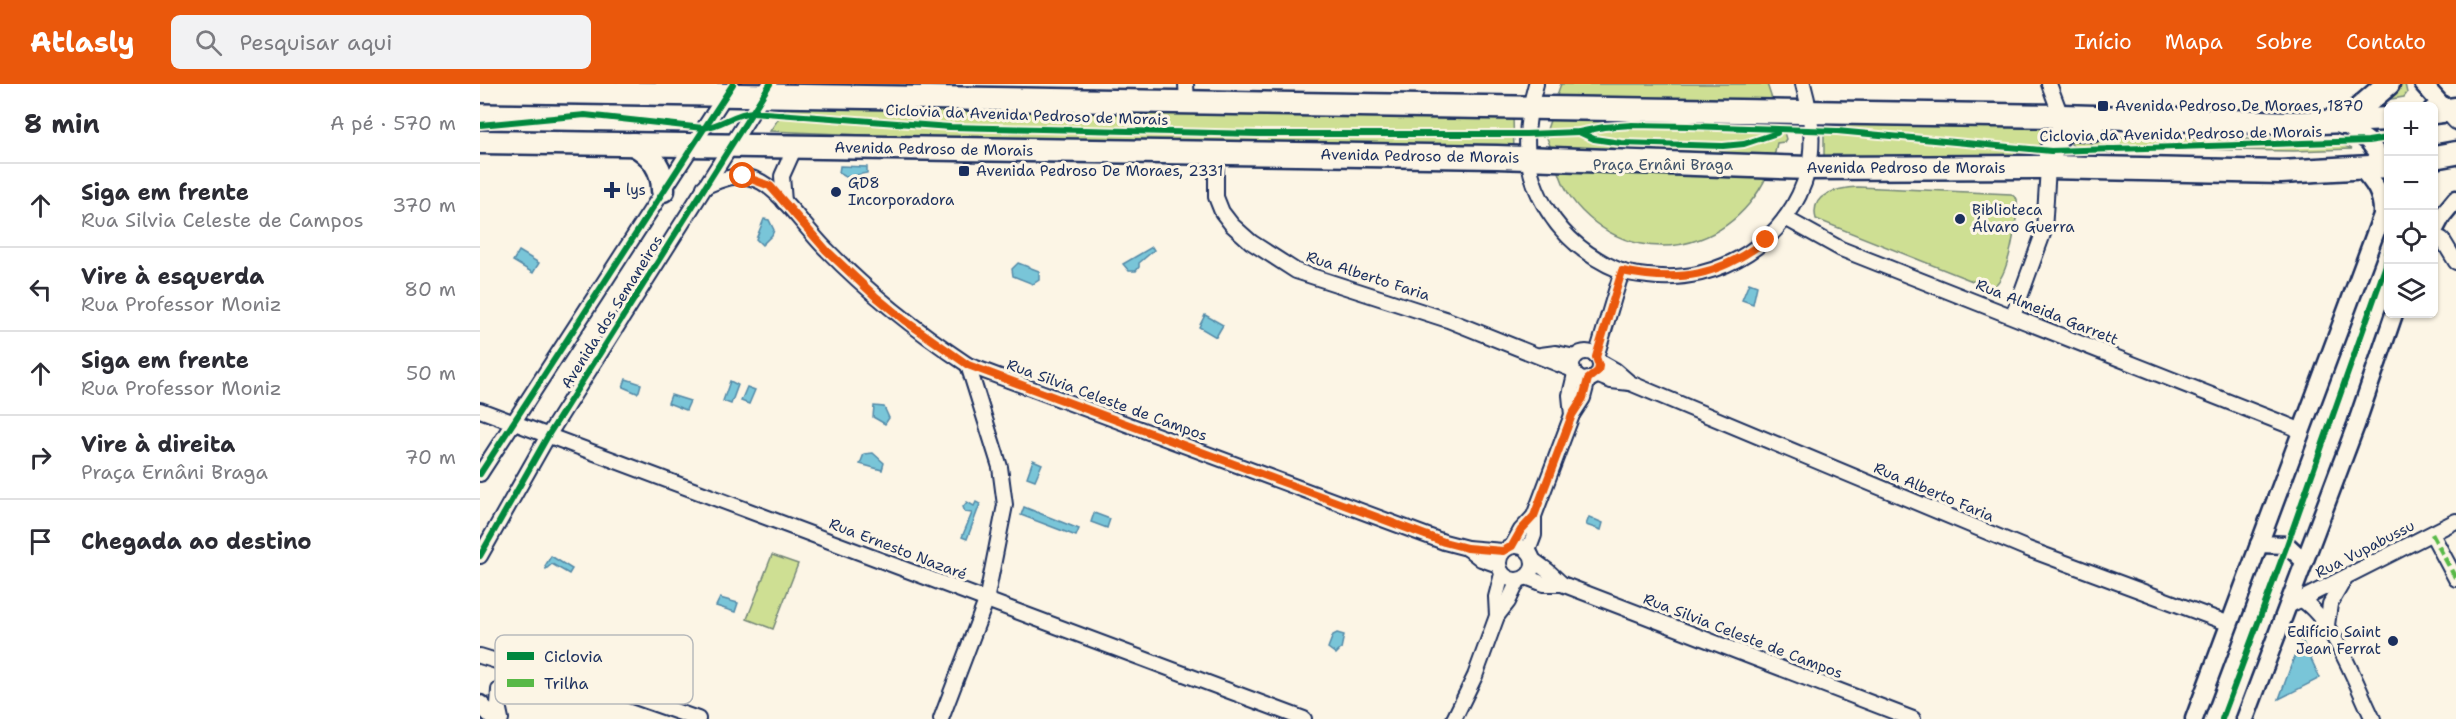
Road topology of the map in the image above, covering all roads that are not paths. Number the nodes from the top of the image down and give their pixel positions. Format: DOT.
graph roads {
  1 [pos="1536,84"];
  2 [pos="1803,84"];
  3 [pos="2049,84"];
  4 [pos="2388,84"];
  5 [pos="2423,84"];
  6 [pos="663,89"];
  7 [pos="716,90"];
  8 [pos="766,90"];
  9 [pos="811,91"];
  10 [pos="480,92"];
  11 [pos="1186,94"];
  12 [pos="1528,109"];
  13 [pos="2448,113"];
  14 [pos="1810,114"];
  15 [pos="2061,116"];
  16 [pos="2384,119"];
  17 [pos="2241,122"];
  18 [pos="2343,123"];
  19 [pos="480,142"];
  20 [pos="633,144"];
  21 [pos="692,145"];
  22 [pos="732,146"];
  23 [pos="795,147"];
  24 [pos="1216,153"];
  25 [pos="2456,153"];
  26 [pos="2438,157"];
  27 [pos="1528,158"];
  28 [pos="2384,162"];
  29 [pos="2048,167"];
  30 [pos="2384,167"];
  31 [pos="1808,168"];
  32 [pos="2361,169"];
  33 [pos="704,187"];
  34 [pos="663,190"];
  35 [pos="2456,200"];
  36 [pos="784,202"];
  37 [pos="1785,218"];
  38 [pos="2438,223"];
  39 [pos="2438,238"];
  40 [pos="2456,262"];
  41 [pos="1622,271"];
  42 [pos="2013,316"];
  43 [pos="2393,318"];
  44 [pos="968,365"];
  45 [pos="1586,365"];
  46 [pos="480,410"];
  47 [pos="513,422"];
  48 [pos="2300,430"];
  49 [pos="549,434"];
  50 [pos="480,474"];
  51 [pos="1534,516"];
  52 [pos="2456,521"];
  53 [pos="2432,534"];
  54 [pos="2259,544"];
  55 [pos="480,556"];
  56 [pos="1530,556"];
  57 [pos="1504,559"];
  58 [pos="2304,561"];
  59 [pos="1522,579"];
  60 [pos="2345,579"];
  61 [pos="2456,579"];
  62 [pos="1562,584"];
  63 [pos="986,601"];
  64 [pos="2294,603"];
  65 [pos="1497,616"];
  66 [pos="2230,624"];
  67 [pos="2327,625"];
  68 [pos="480,656"];
  69 [pos="495,661"];
  70 [pos="480,704"];
  71 [pos="499,704"];
  72 [pos="655,704"];
  73 [pos="495,719"];
  74 [pos="501,719"];
  75 [pos="698,719"];
  76 [pos="941,719"];
  77 [pos="1304,719"];
  78 [pos="1454,719"];
  79 [pos="1913,719"];
  80 [pos="2194,719"];
  81 [pos="2245,719"];
  82 [pos="2373,719"];
  1 -- 12 [label="street"];
  2 -- 14 [label="street"];
  3 -- 15 [label="street"];
  4 -- 18 [label="highway"];
  5 -- 13 [label="street"];
  6 -- 7 [label="highway"];
  6 -- 10 [label="highway"];
  7 -- 8 [label="highway"];
  7 -- 21 [label="street, Avenida dos Semaneiros"];
  8 -- 9 [label="highway"];
  8 -- 22 [label="street, Avenida dos Semaneiros"];
  9 -- 11 [label="highway"];
  11 -- 12 [label="highway"];
  12 -- 14 [label="highway"];
  12 -- 27 [label="street"];
  14 -- 15 [label="highway"];
  14 -- 31 [label="street"];
  15 -- 17 [label="highway"];
  16 -- 18 [label="highway"];
  17 -- 18 [label="highway"];
  17 -- 29 [label="highway"];
  18 -- 28 [label="street"];
  19 -- 20 [label="highway, Avenida Pedroso de Morais"];
  20 -- 21 [label="highway, Avenida Pedroso de Morais"];
  20 -- 34 [label="highway"];
  21 -- 22 [label="highway, Avenida Pedroso de Morais"];
  21 -- 34 [label="street, Avenida dos Semaneiros"];
  22 -- 23 [label="highway, Avenida Pedroso de Morais"];
  22 -- 33 [label="street, Avenida dos Semaneiros"];
  23 -- 24 [label="highway, Avenida Pedroso de Morais"];
  23 -- 36 [label="street"];
  24 -- 27 [label="highway, Avenida Pedroso de Morais"];
  24 -- 45 [label="street, Rua Alberto Faria"];
  25 -- 26 [label="highway"];
  27 -- 31 [label="highway, Avenida Pedroso de Morais"];
  27 -- 41 [label="street"];
  29 -- 31 [label="highway, Avenida Pedroso de Morais"];
  29 -- 32 [label="highway, Avenida Pedroso de Morais"];
  29 -- 42 [label="street"];
  30 -- 32 [label="highway, Avenida Pedroso de Morais"];
  31 -- 37 [label="street"];
  32 -- 48 [label="street"];
  33 -- 36 [label="street, Rua Silvia Celeste de Campos"];
  33 -- 49 [label="street, Avenida dos Semaneiros"];
  34 -- 47 [label="street, Avenida dos Semaneiros"];
  35 -- 38 [label="street"];
  36 -- 44 [label="street, Rua Silvia Celeste de Campos"];
  37 -- 41 [label="street"];
  37 -- 42 [label="street, Rua Almeida Garrett"];
  39 -- 40 [label="street"];
  41 -- 45 [label="street"];
  42 -- 48 [label="street, Rua Almeida Garrett"];
  43 -- 58 [label="street"];
  44 -- 57 [label="street, Rua Silvia Celeste de Campos"];
  44 -- 63 [label="street"];
  45 -- 51 [label="street"];
  45 -- 66 [label="street, Rua Alberto Faria"];
  46 -- 47 [label="street, Rua Ernesto Nazaré"];
  47 -- 49 [label="street, Rua Ernesto Nazaré"];
  47 -- 50 [label="street, Avenida dos Semaneiros"];
  48 -- 54 [label="street"];
  49 -- 55 [label="street, Avenida dos Semaneiros"];
  49 -- 63 [label="street, Rua Ernesto Nazaré"];
  51 -- 56 [label="street"];
  51 -- 57 [label="street"];
  52 -- 53 [label="street, Rua Vupabussu"];
  53 -- 60 [label="street, Rua Vupabussu"];
  53 -- 61 [label="street"];
  54 -- 58 [label="street"];
  54 -- 66 [label="street"];
  56 -- 57 [label="street"];
  56 -- 59 [label="street"];
  56 -- 62 [label="street, Rua Silvia Celeste de Campos"];
  57 -- 59 [label="street"];
  57 -- 65 [label="street"];
  58 -- 64 [label="street"];
  59 -- 62 [label="street, Rua Silvia Celeste de Campos"];
  59 -- 65 [label="street"];
  60 -- 64 [label="street, Rua Vupabussu"];
  60 -- 67 [label="street"];
  62 -- 79 [label="street, Rua Silvia Celeste de Campos"];
  63 -- 76 [label="street"];
  63 -- 77 [label="street, Rua Ernesto Nazaré"];
  64 -- 67 [label="street"];
  64 -- 81 [label="street"];
  65 -- 78 [label="street"];
  66 -- 80 [label="street"];
  67 -- 82 [label="street"];
  68 -- 69 [label="street"];
  70 -- 73 [label="street"];
  71 -- 74 [label="street"];
  72 -- 75 [label="street"];
}
